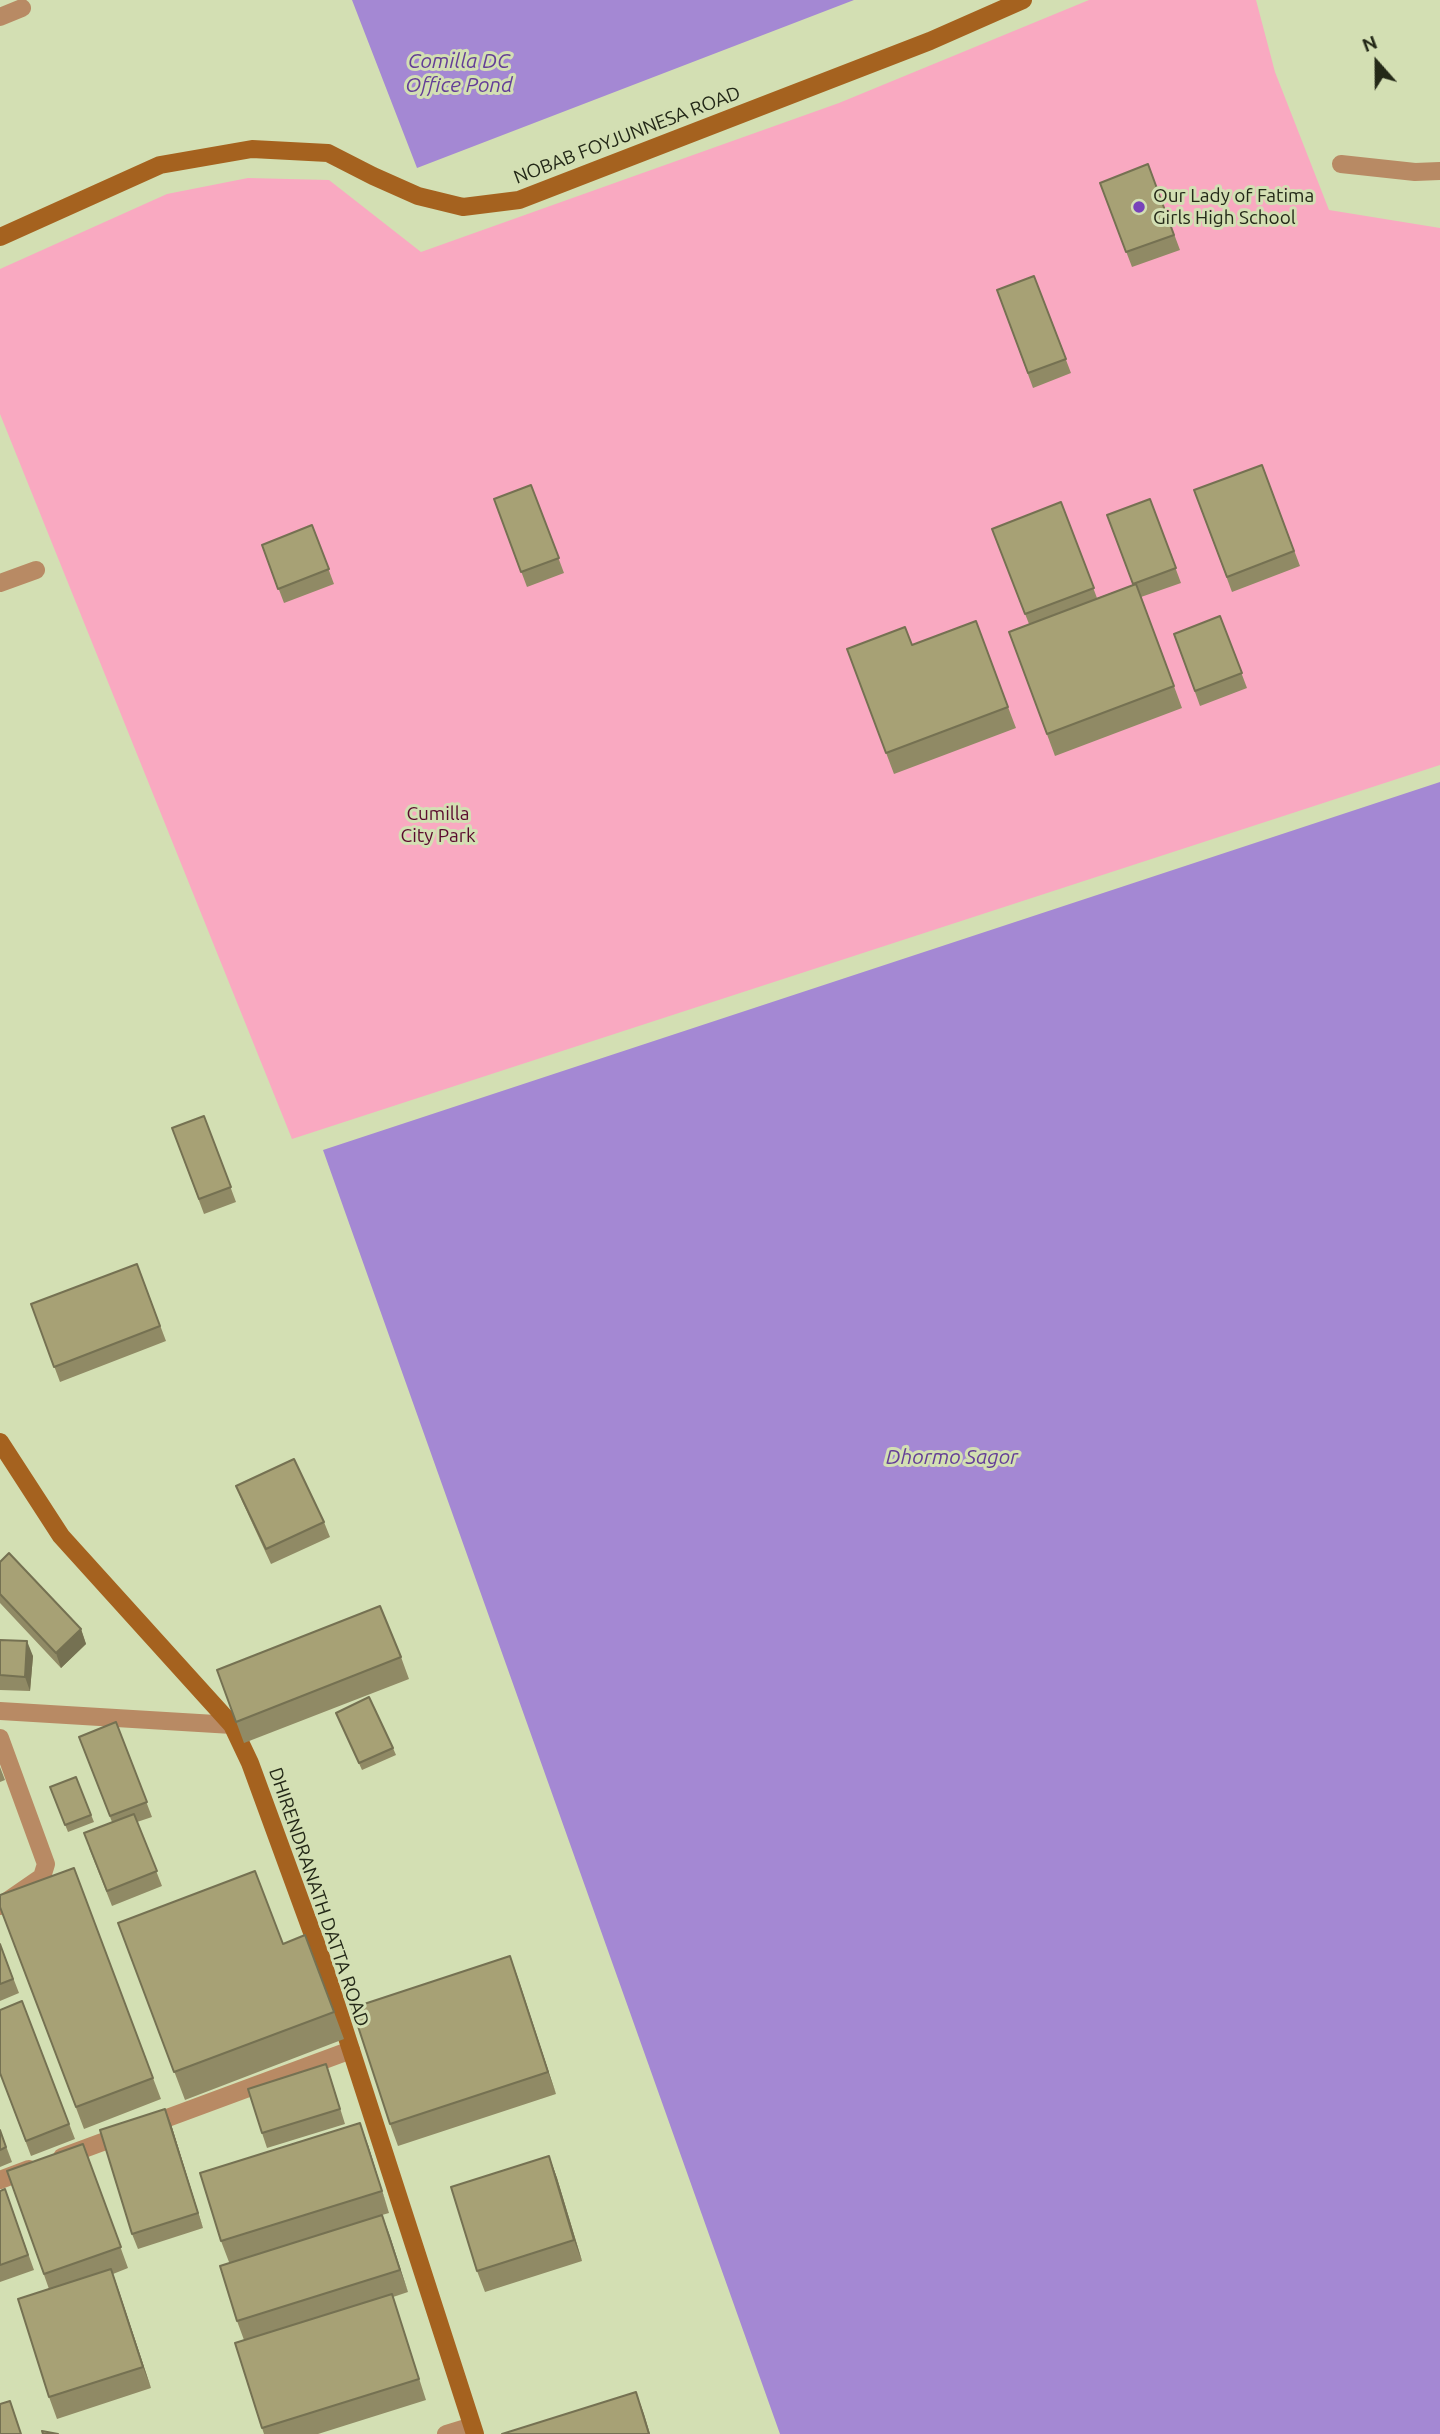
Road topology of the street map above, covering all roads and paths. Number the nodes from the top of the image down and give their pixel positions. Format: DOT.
graph roads {
  1 [pos="1023,0"];
  2 [pos="22,8"];
  3 [pos="0,17"];
  4 [pos="1341,164"];
  5 [pos="1440,171"];
  6 [pos="0,237"];
  7 [pos="36,570"];
  8 [pos="0,583"];
  9 [pos="0,1442"];
  10 [pos="0,1710"];
  11 [pos="232,1725"];
  12 [pos="0,1738"];
  13 [pos="0,1906"];
  14 [pos="351,2050"];
  15 [pos="0,2180"];
  16 [pos="473,2430"];
  17 [pos="446,2434"];
  1 -- 6 [label="street, NOBAB FOYJUNNESA ROAD"];
  2 -- 3 [label="street"];
  4 -- 5 [label="street"];
  7 -- 8 [label="street"];
  9 -- 11 [label="street, DHIRENDRANATH DATTA ROAD"];
  10 -- 11 [label="street"];
  11 -- 14 [label="street, DHIRENDRANATH DATTA ROAD"];
  12 -- 13 [label="street"];
  14 -- 15 [label="street"];
  14 -- 16 [label="street, DHIRENDRANATH DATTA ROAD"];
  16 -- 17 [label="street"];
}
